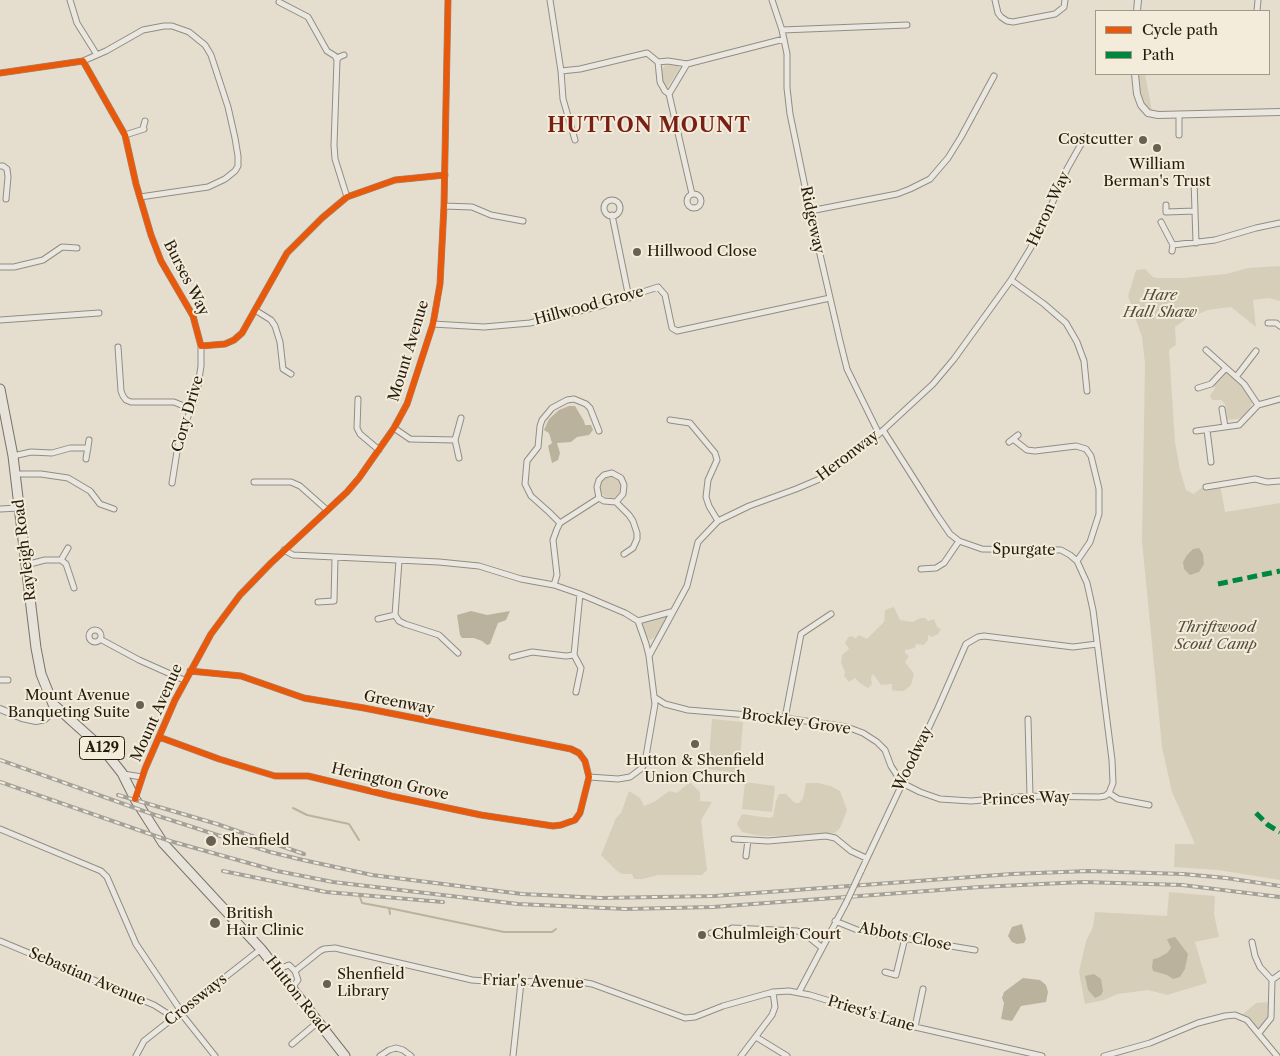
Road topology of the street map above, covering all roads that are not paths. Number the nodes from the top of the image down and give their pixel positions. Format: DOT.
graph roads {
  1 [pos="448,0"];
  2 [pos="550,0"];
  3 [pos="772,0"];
  4 [pos="995,0"];
  5 [pos="1065,0"];
  6 [pos="71,1"];
  7 [pos="279,2"];
  8 [pos="906,25"];
  9 [pos="782,30"];
  10 [pos="784,40"];
  11 [pos="97,55"];
  12 [pos="344,55"];
  13 [pos="337,60"];
  14 [pos="83,61"];
  15 [pos="658,62"];
  16 [pos="687,64"];
  17 [pos="561,71"];
  18 [pos="0,73"];
  19 [pos="1135,75"];
  20 [pos="994,76"];
  21 [pos="669,94"];
  22 [pos="1280,112"];
  23 [pos="1179,116"];
  24 [pos="144,121"];
  25 [pos="125,135"];
  26 [pos="1178,135"];
  27 [pos="1085,137"];
  28 [pos="575,140"];
  29 [pos="0,166"];
  30 [pos="445,175"];
  31 [pos="1194,180"];
  32 [pos="692,194"];
  33 [pos="140,197"];
  34 [pos="347,197"];
  35 [pos="6,199"];
  36 [pos="1166,205"];
  37 [pos="444,206"];
  38 [pos="1195,211"];
  39 [pos="810,212"];
  40 [pos="612,216"];
  41 [pos="523,221"];
  42 [pos="1161,222"];
  43 [pos="1280,224"];
  44 [pos="1196,242"];
  45 [pos="1173,245"];
  46 [pos="77,248"];
  47 [pos="1172,251"];
  48 [pos="0,267"];
  49 [pos="1011,280"];
  50 [pos="629,298"];
  51 [pos="830,298"];
  52 [pos="255,310"];
  53 [pos="99,314"];
  54 [pos="0,320"];
  55 [pos="1268,323"];
  56 [pos="433,324"];
  57 [pos="1280,326"];
  58 [pos="200,346"];
  59 [pos="118,347"];
  60 [pos="1206,350"];
  61 [pos="1256,351"];
  62 [pos="1226,368"];
  63 [pos="283,369"];
  64 [pos="279,374"];
  65 [pos="290,374"];
  66 [pos="1236,377"];
  67 [pos="1198,388"];
  68 [pos="1087,391"];
  69 [pos="0,392"];
  70 [pos="358,399"];
  71 [pos="1280,399"];
  72 [pos="1258,405"];
  73 [pos="191,409"];
  74 [pos="1222,409"];
  75 [pos="461,418"];
  76 [pos="670,420"];
  77 [pos="1225,427"];
  78 [pos="394,428"];
  79 [pos="1206,430"];
  80 [pos="599,431"];
  81 [pos="1196,431"];
  82 [pos="881,432"];
  83 [pos="1013,439"];
  84 [pos="89,440"];
  85 [pos="455,440"];
  86 [pos="88,448"];
  87 [pos="379,450"];
  88 [pos="13,456"];
  89 [pos="459,458"];
  90 [pos="86,459"];
  91 [pos="1211,462"];
  92 [pos="16,474"];
  93 [pos="1280,480"];
  94 [pos="254,482"];
  95 [pos="172,483"];
  96 [pos="1206,487"];
  97 [pos="599,498"];
  98 [pos="616,502"];
  99 [pos="20,508"];
  100 [pos="114,509"];
  101 [pos="0,510"];
  102 [pos="328,510"];
  103 [pos="718,521"];
  104 [pos="560,523"];
  105 [pos="959,541"];
  106 [pos="68,548"];
  107 [pos="284,550"];
  108 [pos="624,554"];
  109 [pos="335,558"];
  110 [pos="61,560"];
  111 [pos="399,561"];
  112 [pos="1076,561"];
  113 [pos="26,565"];
  114 [pos="921,569"];
  115 [pos="554,586"];
  116 [pos="74,588"];
  117 [pos="580,594"];
  118 [pos="318,602"];
  119 [pos="671,612"];
  120 [pos="831,614"];
  121 [pos="395,615"];
  122 [pos="378,619"];
  123 [pos="638,621"];
  124 [pos="100,639"];
  125 [pos="1097,644"];
  126 [pos="458,653"];
  127 [pos="574,655"];
  128 [pos="649,656"];
  129 [pos="512,657"];
  130 [pos="190,671"];
  131 [pos="0,680"];
  132 [pos="8,680"];
  133 [pos="184,680"];
  134 [pos="576,692"];
  135 [pos="654,697"];
  136 [pos="665,704"];
  137 [pos="56,708"];
  138 [pos="0,709"];
  139 [pos="654,712"];
  140 [pos="785,718"];
  141 [pos="1028,719"];
  142 [pos="159,737"];
  143 [pos="122,773"];
  144 [pos="142,777"];
  145 [pos="589,777"];
  146 [pos="902,783"];
  147 [pos="1109,793"];
  148 [pos="1030,796"];
  149 [pos="135,799"];
  150 [pos="1149,804"];
  151 [pos="0,829"];
  152 [pos="734,838"];
  153 [pos="748,840"];
  154 [pos="746,856"];
  155 [pos="866,858"];
  156 [pos="836,921"];
  157 [pos="711,934"];
  158 [pos="905,938"];
  159 [pos="0,941"];
  160 [pos="1252,942"];
  161 [pos="822,947"];
  162 [pos="261,949"];
  163 [pos="975,950"];
  164 [pos="278,969"];
  165 [pos="295,971"];
  166 [pos="885,972"];
  167 [pos="1280,974"];
  168 [pos="1272,980"];
  169 [pos="521,982"];
  170 [pos="292,988"];
  171 [pos="923,989"];
  172 [pos="772,992"];
  173 [pos="799,992"];
  174 [pos="181,1012"];
  175 [pos="173,1017"];
  176 [pos="318,1022"];
  177 [pos="915,1028"];
  178 [pos="1259,1033"];
  179 [pos="756,1037"];
  180 [pos="292,1044"];
  181 [pos="136,1056"];
  182 [pos="215,1056"];
  183 [pos="344,1056"];
  184 [pos="380,1056"];
  185 [pos="411,1056"];
  186 [pos="513,1056"];
  187 [pos="741,1056"];
  188 [pos="787,1056"];
  189 [pos="1042,1056"];
  190 [pos="1104,1056"];
  191 [pos="1276,1056"];
  1 -- 30 [label="street, Mount Avenue"];
  2 -- 17 [label="street"];
  3 -- 9 [label="street, Ridgeway"];
  4 -- 5 [label="street"];
  6 -- 11 [label="street"];
  7 -- 13 [label="street"];
  8 -- 9 [label="street"];
  9 -- 10 [label="street, Ridgeway"];
  10 -- 16 [label="street"];
  10 -- 39 [label="street, Ridgeway"];
  11 -- 14 [label="street"];
  11 -- 33 [label="street"];
  12 -- 13 [label="street"];
  13 -- 34 [label="street"];
  14 -- 18 [label="street"];
  14 -- 25 [label="street, Burses Way"];
  15 -- 16 [label="street"];
  15 -- 17 [label="street"];
  15 -- 21 [label="street"];
  16 -- 21 [label="street"];
  17 -- 28 [label="street"];
  19 -- 23 [label="street"];
  20 -- 39 [label="street"];
  21 -- 32 [label="street"];
  22 -- 23 [label="street"];
  23 -- 26 [label="street"];
  24 -- 25 [label="street"];
  25 -- 33 [label="street, Burses Way"];
  27 -- 49 [label="street, Heron Way"];
  29 -- 35 [label="street"];
  30 -- 34 [label="street"];
  30 -- 37 [label="street, Mount Avenue"];
  31 -- 38 [label="street"];
  33 -- 58 [label="street, Burses Way"];
  34 -- 52 [label="street"];
  36 -- 38 [label="street"];
  37 -- 41 [label="street"];
  37 -- 56 [label="street, Mount Avenue"];
  38 -- 44 [label="street"];
  39 -- 51 [label="street, Ridgeway"];
  40 -- 50 [label="street"];
  42 -- 45 [label="street"];
  43 -- 44 [label="street"];
  44 -- 45 [label="street"];
  45 -- 47 [label="street"];
  46 -- 48 [label="street"];
  49 -- 68 [label="street"];
  49 -- 82 [label="street, Heronway"];
  50 -- 51 [label="street, Hillwood Grove"];
  50 -- 56 [label="street, Hillwood Grove"];
  51 -- 82 [label="street, Ridgeway"];
  52 -- 58 [label="street"];
  52 -- 63 [label="street"];
  53 -- 54 [label="street"];
  55 -- 57 [label="street"];
  56 -- 78 [label="street, Mount Avenue"];
  58 -- 73 [label="street, Cory Drive"];
  59 -- 73 [label="street"];
  60 -- 62 [label="street"];
  61 -- 66 [label="street"];
  62 -- 66 [label="street"];
  62 -- 67 [label="street"];
  63 -- 64 [label="street"];
  63 -- 65 [label="street"];
  66 -- 72 [label="street"];
  69 -- 88 [label="main road, Rayleigh Road / A129"];
  70 -- 87 [label="street"];
  71 -- 72 [label="street"];
  72 -- 77 [label="street"];
  73 -- 95 [label="street, Cory Drive"];
  74 -- 77 [label="street"];
  75 -- 85 [label="street"];
  76 -- 103 [label="street"];
  77 -- 79 [label="street"];
  78 -- 85 [label="street"];
  78 -- 87 [label="street, Mount Avenue"];
  79 -- 81 [label="street"];
  79 -- 91 [label="street"];
  80 -- 104 [label="street"];
  82 -- 103 [label="street, Heronway"];
  82 -- 105 [label="street, Spurgate"];
  83 -- 112 [label="street"];
  84 -- 86 [label="street"];
  85 -- 89 [label="street"];
  86 -- 88 [label="street"];
  86 -- 90 [label="street"];
  87 -- 102 [label="street, Mount Avenue"];
  88 -- 92 [label="main road, Rayleigh Road / A129"];
  92 -- 99 [label="main road, Rayleigh Road / A129"];
  92 -- 100 [label="street"];
  93 -- 96 [label="street"];
  94 -- 102 [label="street"];
  97 -- 98 [label="street"];
  97 -- 98 [label="street"];
  97 -- 104 [label="street"];
  98 -- 108 [label="street"];
  99 -- 101 [label="street"];
  99 -- 113 [label="main road, Rayleigh Road / A129"];
  102 -- 107 [label="street, Mount Avenue"];
  103 -- 119 [label="street, Heronway"];
  104 -- 115 [label="street"];
  105 -- 112 [label="street, Spurgate"];
  105 -- 114 [label="street"];
  106 -- 110 [label="street"];
  107 -- 109 [label="street"];
  107 -- 130 [label="street, Mount Avenue"];
  109 -- 111 [label="street"];
  109 -- 118 [label="street"];
  110 -- 113 [label="street"];
  110 -- 116 [label="street"];
  111 -- 115 [label="street"];
  111 -- 121 [label="street"];
  112 -- 125 [label="street, Spurgate"];
  113 -- 137 [label="main road, Rayleigh Road / A129"];
  115 -- 117 [label="street"];
  117 -- 123 [label="street"];
  117 -- 127 [label="street"];
  119 -- 123 [label="street"];
  119 -- 128 [label="street, Heronway"];
  120 -- 140 [label="street"];
  121 -- 122 [label="street"];
  121 -- 126 [label="street"];
  123 -- 128 [label="street"];
  124 -- 133 [label="street"];
  125 -- 146 [label="street, Woodway"];
  125 -- 147 [label="street, Spurgate"];
  127 -- 129 [label="street"];
  127 -- 134 [label="street"];
  128 -- 135 [label="street"];
  130 -- 133 [label="street, Mount Avenue"];
  130 -- 145 [label="street, Greenway"];
  131 -- 132 [label="street"];
  133 -- 142 [label="street, Mount Avenue"];
  135 -- 136 [label="street, Brockley Grove"];
  135 -- 139 [label="street"];
  136 -- 139 [label="street"];
  136 -- 140 [label="street, Brockley Grove"];
  137 -- 138 [label="street"];
  137 -- 143 [label="main road, Hutton Road / A129"];
  139 -- 145 [label="street"];
  140 -- 146 [label="street, Brockley Grove"];
  141 -- 148 [label="street"];
  142 -- 144 [label="street, Mount Avenue"];
  142 -- 145 [label="street, Herington Grove"];
  143 -- 144 [label="street, Mount Avenue"];
  143 -- 149 [label="main road, Hutton Road / A129"];
  144 -- 149 [label="street, Mount Avenue"];
  146 -- 148 [label="street, Princes Way"];
  146 -- 155 [label="street, Woodway"];
  147 -- 148 [label="street, Princes Way"];
  147 -- 150 [label="street, Princes Way"];
  149 -- 162 [label="main road, Hutton Road / A129"];
  151 -- 174 [label="street"];
  152 -- 153 [label="street"];
  153 -- 154 [label="street"];
  153 -- 155 [label="street"];
  155 -- 156 [label="street, Woodway, bridge"];
  156 -- 158 [label="street, Abbots Close"];
  156 -- 161 [label="street, Woodway"];
  157 -- 161 [label="street"];
  158 -- 163 [label="street, Abbots Close"];
  158 -- 166 [label="street"];
  159 -- 175 [label="street, Sebastian Avenue"];
  160 -- 168 [label="street"];
  161 -- 173 [label="street, Woodway"];
  162 -- 164 [label="main road, Hutton Road / A129"];
  162 -- 174 [label="street, Crossways"];
  164 -- 165 [label="street"];
  164 -- 170 [label="main road, Hutton Road / A129"];
  165 -- 169 [label="street, Friar's Avenue"];
  165 -- 170 [label="street"];
  167 -- 168 [label="street"];
  168 -- 178 [label="street"];
  169 -- 172 [label="street, Friar's Avenue"];
  169 -- 186 [label="street"];
  170 -- 176 [label="main road, Hutton Road / A129"];
  171 -- 177 [label="street"];
  172 -- 173 [label="street, Priest's Lane"];
  172 -- 179 [label="street"];
  173 -- 177 [label="street, Priest's Lane"];
  174 -- 175 [label="street, Crossways"];
  174 -- 182 [label="street"];
  175 -- 181 [label="street, Crossways"];
  176 -- 180 [label="street"];
  176 -- 183 [label="main road, Hutton Road / A129"];
  177 -- 189 [label="street, Priest's Lane"];
  178 -- 190 [label="street"];
  178 -- 191 [label="street"];
  179 -- 187 [label="street"];
  179 -- 188 [label="street"];
  184 -- 185 [label="street"];
}
